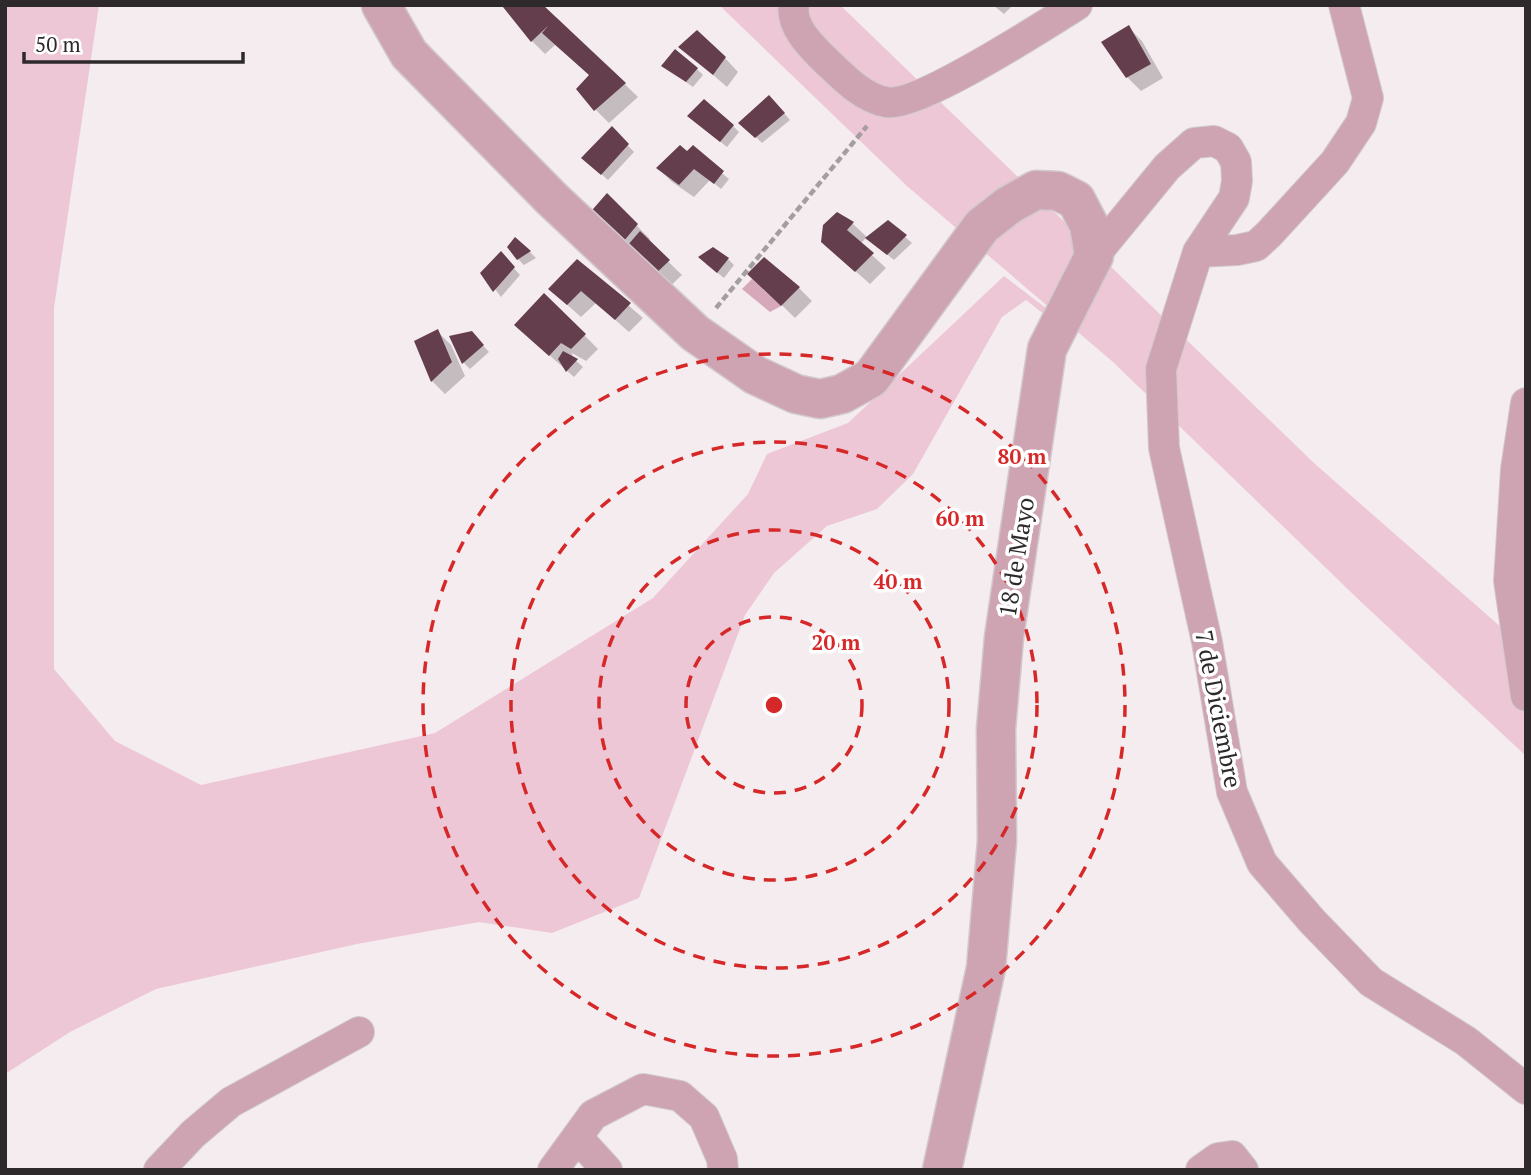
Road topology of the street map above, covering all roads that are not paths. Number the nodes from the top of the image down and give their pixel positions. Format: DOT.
graph roads {
  1 [pos="381,5"];
  2 [pos="794,5"];
  3 [pos="1077,5"];
  4 [pos="1344,5"];
  5 [pos="1198,252"];
  6 [pos="1094,256"];
  7 [pos="1526,403"];
  8 [pos="1526,696"];
  9 [pos="359,1032"];
  10 [pos="1526,1089"];
  11 [pos="577,1137"];
  12 [pos="159,1170"];
  13 [pos="553,1170"];
  14 [pos="607,1170"];
  15 [pos="723,1170"];
  16 [pos="942,1170"];
  17 [pos="1201,1170"];
  18 [pos="1243,1170"];
  1 -- 6 [label="street"];
  2 -- 3 [label="street"];
  4 -- 5 [label="street"];
  5 -- 6 [label="street, 18 de Mayo"];
  5 -- 10 [label="street, 7 de Diciembre"];
  6 -- 16 [label="street, 18 de Mayo"];
  7 -- 8 [label="street"];
  9 -- 12 [label="street"];
  11 -- 13 [label="street"];
  11 -- 14 [label="street"];
  11 -- 15 [label="street"];
  17 -- 18 [label="street"];
}
